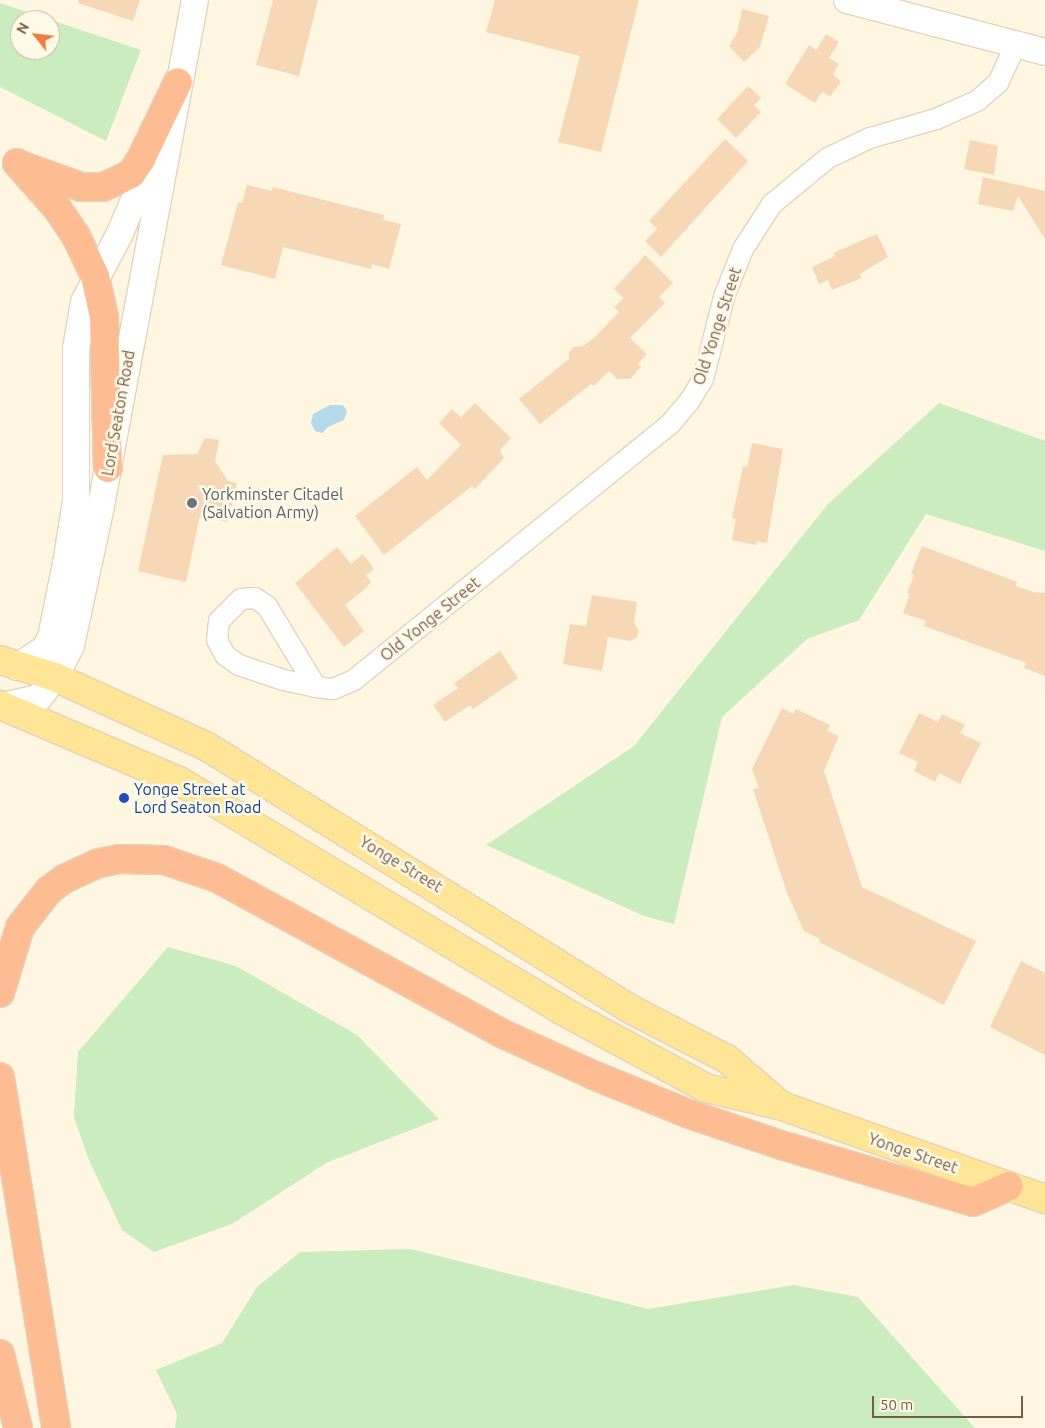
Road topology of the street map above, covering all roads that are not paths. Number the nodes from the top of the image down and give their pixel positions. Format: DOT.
graph roads {
  1 [pos="195,0"];
  2 [pos="846,0"];
  3 [pos="1016,44"];
  4 [pos="1045,52"];
  5 [pos="178,82"];
  6 [pos="8,159"];
  7 [pos="95,276"];
  8 [pos="108,468"];
  9 [pos="9,663"];
  10 [pos="55,677"];
  11 [pos="316,687"];
  12 [pos="1,706"];
  13 [pos="0,993"];
  14 [pos="0,1077"];
  15 [pos="782,1106"];
  16 [pos="1009,1186"];
  17 [pos="1045,1199"];
  18 [pos="0,1354"];
  19 [pos="18,1428"];
  20 [pos="56,1428"];
  1 -- 5 [label="street, Lord Seaton Road"];
  2 -- 3 [label="street"];
  3 -- 4 [label="street"];
  3 -- 11 [label="street, Old Yonge Street"];
  5 -- 6 [label="highway"];
  5 -- 7 [label="street, Lord Seaton Road"];
  5 -- 8 [label="street, Lord Seaton Road"];
  6 -- 7 [label="highway"];
  7 -- 8 [label="highway"];
  7 -- 9 [label="street, Lord Seaton Road"];
  8 -- 10 [label="street, Lord Seaton Road"];
  9 -- 10 [label="main road, Yonge Street"];
  10 -- 12 [label="street, Lord Seaton Road"];
  10 -- 15 [label="main road, Yonge Street"];
  11 -- 11 [label="street, Old Yonge Street"];
  12 -- 15 [label="main road, Yonge Street"];
  13 -- 16 [label="highway"];
  14 -- 20 [label="highway"];
  15 -- 16 [label="main road, Yonge Street"];
  16 -- 17 [label="main road, Yonge Street"];
  18 -- 19 [label="highway"];
}
